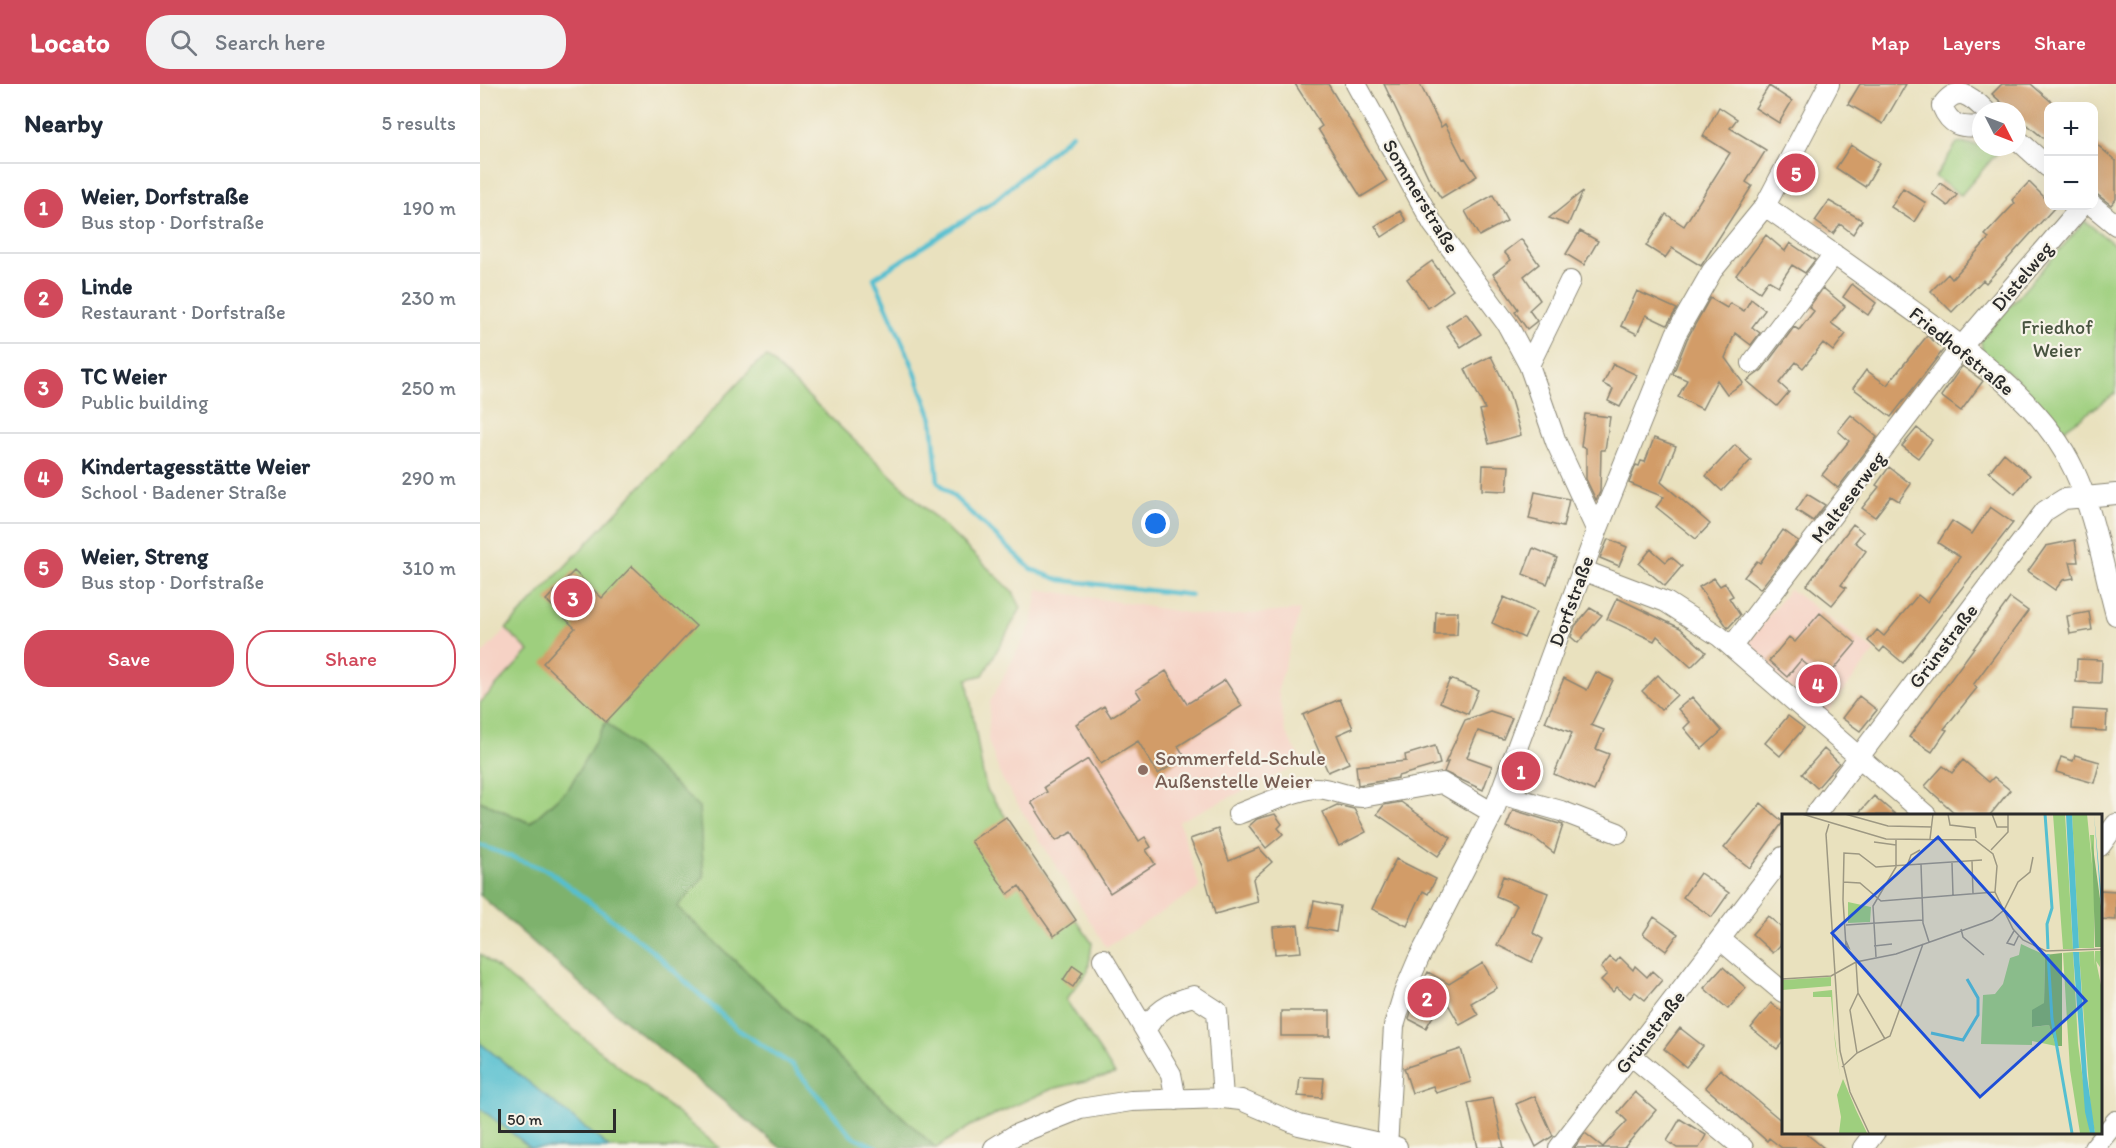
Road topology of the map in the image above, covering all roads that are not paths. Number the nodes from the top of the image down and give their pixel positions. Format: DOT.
graph roads {
  1 [pos="1356,84"];
  2 [pos="1829,84"];
  3 [pos="1957,88"];
  4 [pos="1977,102"];
  5 [pos="1972,127"];
  6 [pos="2026,147"];
  7 [pos="2044,163"];
  8 [pos="1765,206"];
  9 [pos="2079,210"];
  10 [pos="2098,210"];
  11 [pos="2116,225"];
  12 [pos="1834,254"];
  13 [pos="1570,281"];
  14 [pos="1962,346"];
  15 [pos="1752,363"];
  16 [pos="1529,365"];
  17 [pos="2116,494"];
  18 [pos="2084,496"];
  19 [pos="1597,531"];
  20 [pos="1582,570"];
  21 [pos="2116,615"];
  22 [pos="1732,646"];
  23 [pos="1858,758"];
  24 [pos="1500,794"];
  25 [pos="1493,813"];
  26 [pos="1238,814"];
  27 [pos="1816,814"];
  28 [pos="1925,814"];
  29 [pos="1618,832"];
  30 [pos="1782,858"];
  31 [pos="1720,940"];
  32 [pos="1103,959"];
  33 [pos="1782,991"];
  34 [pos="1146,1030"];
  35 [pos="1632,1056"];
  36 [pos="1223,1098"];
  37 [pos="1176,1100"];
  38 [pos="2116,1121"];
  39 [pos="1874,1133"];
  40 [pos="1391,1147"];
  41 [pos="994,1148"];
  42 [pos="1559,1148"];
  43 [pos="1743,1148"];
  44 [pos="1863,1148"];
  45 [pos="2094,1148"];
  1 -- 16 [label="street, Sommerstraße"];
  2 -- 8 [label="street, Dorfstraße"];
  3 -- 4 [label="street"];
  3 -- 5 [label="street"];
  6 -- 7 [label="street"];
  8 -- 12 [label="street, Friedhofstraße"];
  8 -- 19 [label="street, Dorfstraße"];
  9 -- 14 [label="street, Distelweg"];
  10 -- 11 [label="street"];
  12 -- 14 [label="street, Friedhofstraße"];
  12 -- 15 [label="street"];
  13 -- 16 [label="street"];
  14 -- 18 [label="street, Friedhofstraße"];
  14 -- 22 [label="street, Malteserweg"];
  16 -- 19 [label="street, Sommerstraße"];
  17 -- 18 [label="street, Grünstraße"];
  18 -- 21 [label="street, Friedhofstraße"];
  18 -- 23 [label="street, Grünstraße"];
  19 -- 20 [label="street, Dorfstraße"];
  20 -- 22 [label="street"];
  20 -- 24 [label="street, Dorfstraße"];
  22 -- 23 [label="street"];
  23 -- 27 [label="street, Grünstraße"];
  23 -- 28 [label="street"];
  24 -- 25 [label="street, Dorfstraße"];
  24 -- 29 [label="street"];
  25 -- 26 [label="street"];
  25 -- 40 [label="street, Dorfstraße"];
  30 -- 31 [label="street, Grünstraße"];
  31 -- 33 [label="street"];
  31 -- 35 [label="street, Grünstraße"];
  32 -- 34 [label="street"];
  34 -- 36 [label="street"];
  34 -- 37 [label="street"];
  35 -- 42 [label="street, Grünstraße"];
  35 -- 43 [label="street"];
  36 -- 37 [label="street"];
  36 -- 40 [label="street"];
  37 -- 41 [label="street"];
  38 -- 45 [label="street"];
  39 -- 44 [label="street"];
}
